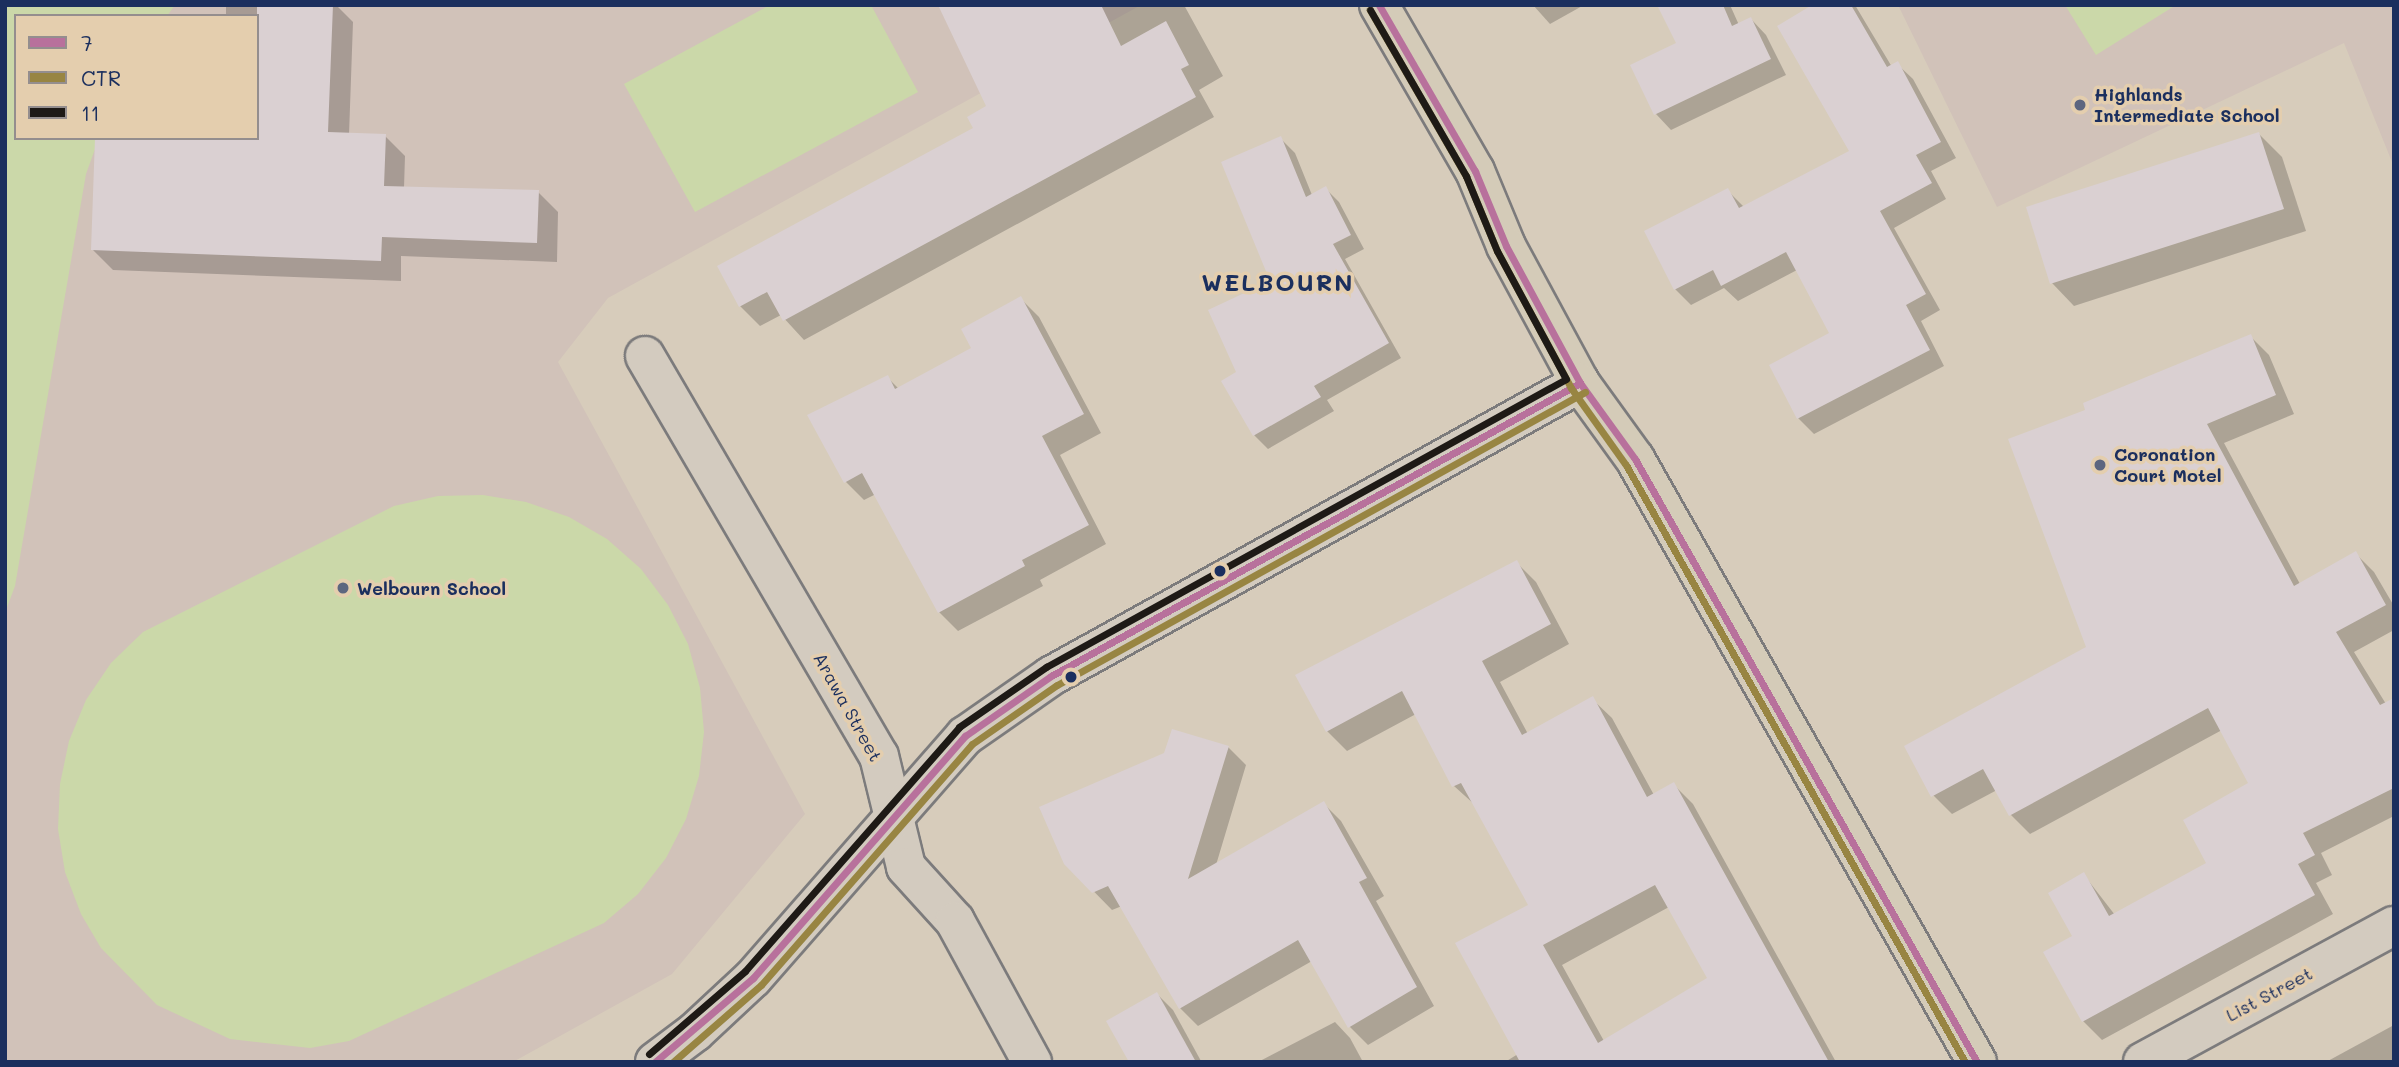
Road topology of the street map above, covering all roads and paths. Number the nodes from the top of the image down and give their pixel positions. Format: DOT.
graph roads {
  1 [pos="1379,5"];
  2 [pos="645,356"];
  3 [pos="1580,383"];
  4 [pos="892,817"];
  5 [pos="2394,926"];
  6 [pos="655,1062"];
  7 [pos="1032,1062"];
  8 [pos="1977,1062"];
  9 [pos="2143,1062"];
  1 -- 3 [label="highway"];
  2 -- 4 [label="main road, Arawa Street"];
  3 -- 4 [label="main road"];
  3 -- 8 [label="highway"];
  4 -- 6 [label="main road"];
  4 -- 7 [label="main road, Arawa Street"];
  5 -- 9 [label="main road, List Street"];
}
